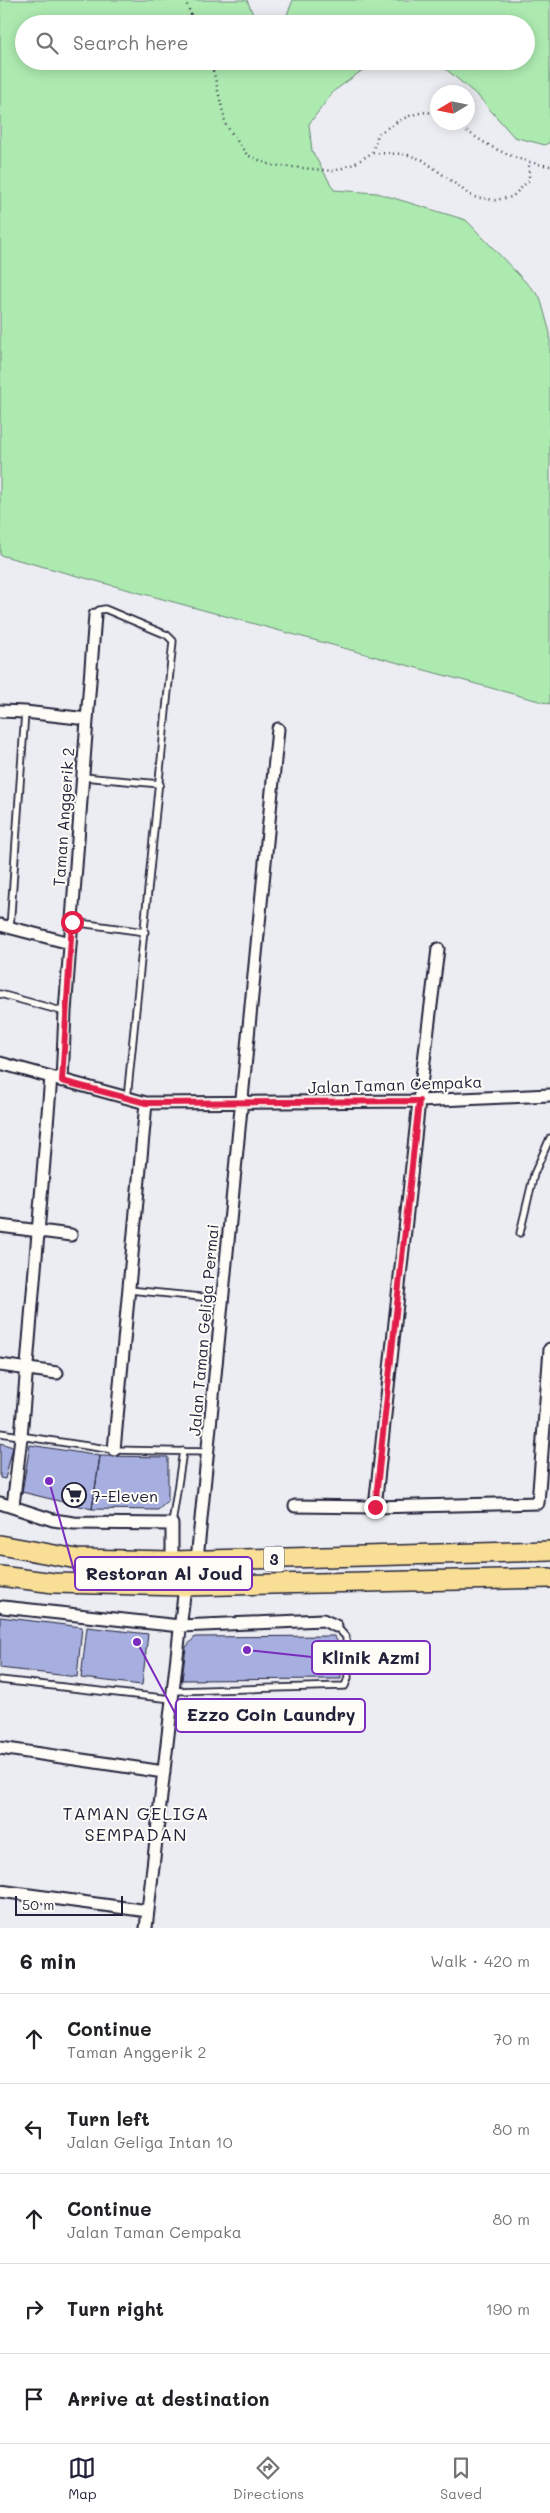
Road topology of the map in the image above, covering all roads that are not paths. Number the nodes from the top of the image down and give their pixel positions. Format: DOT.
graph roads {
  1 [pos="95,614"];
  2 [pos="0,711"];
  3 [pos="25,712"];
  4 [pos="87,719"];
  5 [pos="278,729"];
  6 [pos="83,777"];
  7 [pos="160,784"];
  8 [pos="72,922"];
  9 [pos="5,927"];
  10 [pos="145,932"];
  11 [pos="70,943"];
  12 [pos="438,949"];
  13 [pos="0,994"];
  14 [pos="65,1012"];
  15 [pos="0,1064"];
  16 [pos="57,1079"];
  17 [pos="550,1095"];
  18 [pos="127,1099"];
  19 [pos="419,1101"];
  20 [pos="146,1103"];
  21 [pos="241,1103"];
  22 [pos="550,1138"];
  23 [pos="0,1226"];
  24 [pos="38,1231"];
  25 [pos="520,1233"];
  26 [pos="71,1236"];
  27 [pos="129,1290"];
  28 [pos="222,1299"];
  29 [pos="550,1349"];
  30 [pos="0,1365"];
  31 [pos="27,1369"];
  32 [pos="57,1373"];
  33 [pos="0,1432"];
  34 [pos="22,1436"];
  35 [pos="114,1450"];
  36 [pos="184,1451"];
  37 [pos="207,1452"];
  38 [pos="0,1502"];
  39 [pos="13,1506"];
  40 [pos="295,1506"];
  41 [pos="375,1507"];
  42 [pos="172,1524"];
  43 [pos="0,1545"];
  44 [pos="550,1551"];
  45 [pos="197,1560"];
  46 [pos="172,1561"];
  47 [pos="0,1576"];
  48 [pos="550,1578"];
  49 [pos="185,1586"];
  50 [pos="3,1607"];
  51 [pos="180,1626"];
  52 [pos="336,1626"];
  53 [pos="0,1680"];
  54 [pos="172,1695"];
  55 [pos="0,1748"];
  56 [pos="164,1772"];
  57 [pos="0,1891"];
  58 [pos="148,1911"];
  59 [pos="146,1928"];
  1 -- 4 [label="street, Taman Anggerik 2"];
  1 -- 7 [label="lane"];
  2 -- 3 [label="street"];
  3 -- 4 [label="street"];
  3 -- 9 [label="lane"];
  4 -- 6 [label="street, Taman Anggerik 2"];
  5 -- 21 [label="street, Jalan Taman Geliga Permai"];
  6 -- 7 [label="lane"];
  6 -- 8 [label="street, Taman Anggerik 2"];
  7 -- 10 [label="lane"];
  8 -- 10 [label="lane"];
  8 -- 11 [label="street, Taman Anggerik 2"];
  9 -- 11 [label="street"];
  10 -- 18 [label="lane"];
  11 -- 14 [label="street, Taman Anggerik 2"];
  12 -- 19 [label="street"];
  13 -- 14 [label="lane"];
  14 -- 16 [label="street, Taman Anggerik 2"];
  15 -- 16 [label="street, Jalan Taman Cempaka"];
  16 -- 18 [label="street, Jalan Taman Cempaka"];
  16 -- 24 [label="street, Taman Anggerik 2"];
  17 -- 19 [label="street, Jalan Taman Cempaka"];
  18 -- 20 [label="street, Jalan Taman Cempaka"];
  19 -- 21 [label="street, Jalan Taman Cempaka"];
  19 -- 41 [label="street"];
  20 -- 21 [label="street, Jalan Taman Cempaka"];
  20 -- 27 [label="street"];
  21 -- 28 [label="street, Jalan Taman Geliga Permai"];
  22 -- 25 [label="lane"];
  23 -- 24 [label="street"];
  24 -- 26 [label="street"];
  24 -- 31 [label="street, Taman Anggerik 2"];
  27 -- 28 [label="lane"];
  27 -- 35 [label="street"];
  28 -- 37 [label="street, Jalan Taman Geliga Permai"];
  29 -- 41 [label="street"];
  30 -- 31 [label="street"];
  31 -- 32 [label="street"];
  31 -- 34 [label="street, Taman Anggerik 2"];
  33 -- 34 [label="lane"];
  34 -- 35 [label="lane"];
  34 -- 39 [label="street, Taman Anggerik 2"];
  35 -- 36 [label="lane"];
  36 -- 37 [label="lane"];
  36 -- 42 [label="lane"];
  37 -- 45 [label="street, Jalan Taman Geliga Permai"];
  38 -- 39 [label="street"];
  39 -- 42 [label="street"];
  40 -- 41 [label="street"];
  42 -- 46 [label="street"];
  43 -- 46 [label="highway, 3"];
  44 -- 45 [label="highway, 3"];
  45 -- 46 [label="highway, 3"];
  47 -- 49 [label="highway, 3"];
  48 -- 49 [label="highway, 3"];
  49 -- 51 [label="street"];
  50 -- 51 [label="street"];
  51 -- 52 [label="street"];
  51 -- 54 [label="street"];
  52 -- 54 [label="lane"];
  53 -- 54 [label="lane"];
  54 -- 56 [label="street"];
  55 -- 56 [label="street"];
  56 -- 58 [label="street"];
  57 -- 58 [label="street"];
  58 -- 59 [label="street"];
}
